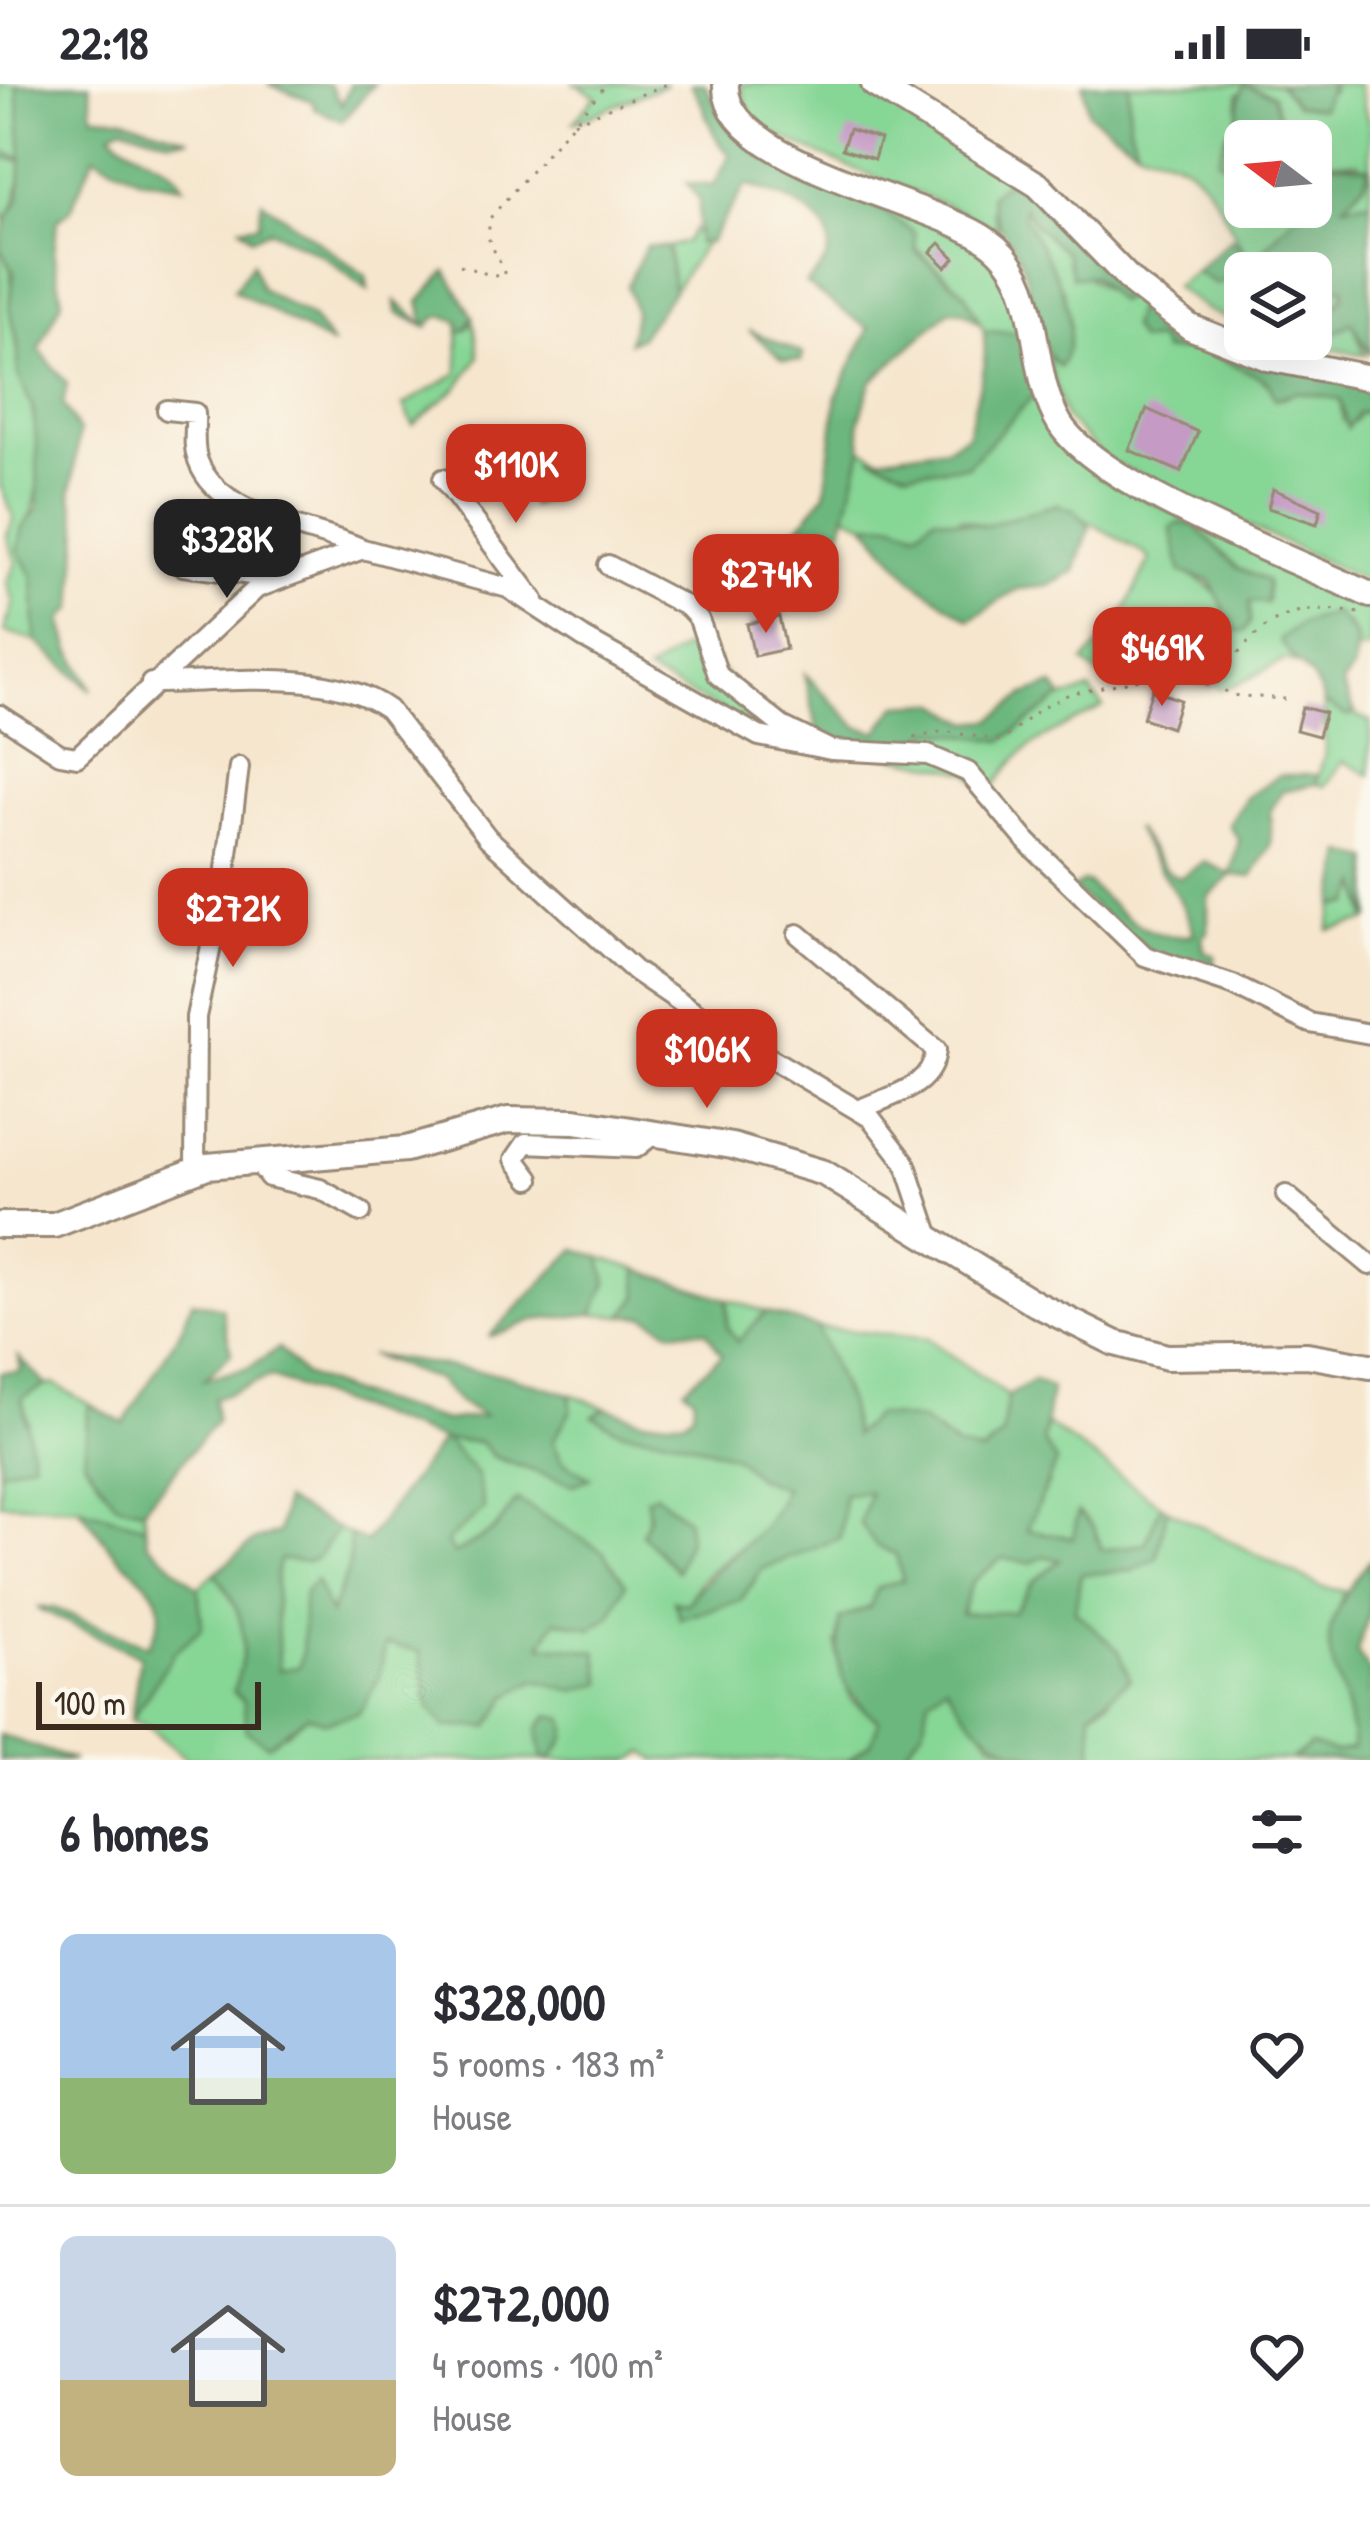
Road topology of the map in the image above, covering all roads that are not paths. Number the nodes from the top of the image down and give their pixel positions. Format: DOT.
graph roads {
  1 [pos="726,84"];
  2 [pos="874,84"];
  3 [pos="1370,378"];
  4 [pos="167,410"];
  5 [pos="443,479"];
  6 [pos="363,549"];
  7 [pos="608,565"];
  8 [pos="183,566"];
  9 [pos="278,578"];
  10 [pos="1370,595"];
  11 [pos="540,609"];
  12 [pos="151,682"];
  13 [pos="0,715"];
  14 [pos="831,750"];
  15 [pos="239,767"];
  16 [pos="798,934"];
  17 [pos="1370,1034"];
  18 [pos="861,1109"];
  19 [pos="655,1133"];
  20 [pos="257,1161"];
  21 [pos="195,1169"];
  22 [pos="530,1179"];
  23 [pos="1286,1195"];
  24 [pos="361,1212"];
  25 [pos="0,1225"];
  26 [pos="928,1234"];
  27 [pos="1370,1265"];
  28 [pos="1370,1366"];
  1 -- 10 [label="main road"];
  2 -- 3 [label="main road"];
  4 -- 6 [label="street"];
  5 -- 11 [label="street"];
  6 -- 9 [label="street"];
  6 -- 11 [label="street"];
  7 -- 14 [label="street"];
  8 -- 9 [label="street"];
  9 -- 12 [label="street"];
  11 -- 14 [label="street"];
  12 -- 13 [label="street"];
  12 -- 18 [label="street"];
  14 -- 17 [label="street"];
  15 -- 21 [label="street"];
  16 -- 18 [label="street"];
  18 -- 26 [label="street"];
  19 -- 20 [label="main road"];
  19 -- 22 [label="street"];
  19 -- 26 [label="main road"];
  20 -- 21 [label="main road"];
  20 -- 24 [label="street"];
  21 -- 25 [label="main road"];
  23 -- 27 [label="street"];
  26 -- 28 [label="main road"];
}
